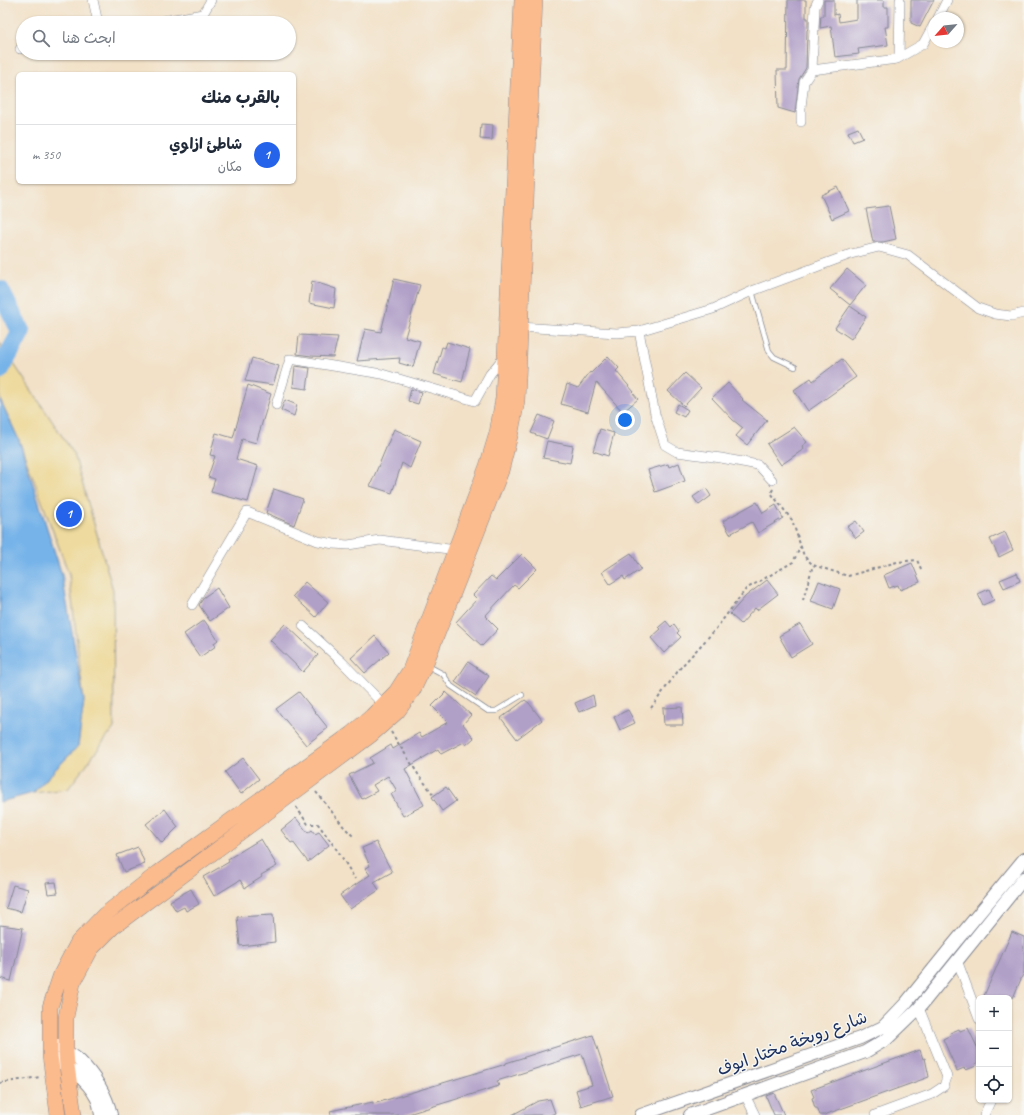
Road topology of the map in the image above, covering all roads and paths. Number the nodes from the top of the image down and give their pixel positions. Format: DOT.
graph roads {
  1 [pos="93,0"];
  2 [pos="212,0"];
  3 [pos="522,0"];
  4 [pos="535,0"];
  5 [pos="818,0"];
  6 [pos="900,0"];
  7 [pos="947,0"];
  8 [pos="941,12"];
  9 [pos="96,16"];
  10 [pos="192,16"];
  11 [pos="928,35"];
  12 [pos="898,58"];
  13 [pos="812,70"];
  14 [pos="801,122"];
  15 [pos="752,292"];
  16 [pos="1024,313"];
  17 [pos="519,327"];
  18 [pos="639,331"];
  19 [pos="504,357"];
  20 [pos="795,367"];
  21 [pos="276,405"];
  22 [pos="772,480"];
  23 [pos="801,546"];
  24 [pos="456,550"];
  25 [pos="813,565"];
  26 [pos="922,571"];
  27 [pos="803,600"];
  28 [pos="192,605"];
  29 [pos="303,626"];
  30 [pos="425,665"];
  31 [pos="522,695"];
  32 [pos="384,705"];
  33 [pos="651,708"];
  34 [pos="385,723"];
  35 [pos="308,782"];
  36 [pos="433,794"];
  37 [pos="288,796"];
  38 [pos="354,837"];
  39 [pos="1024,859"];
  40 [pos="1024,878"];
  41 [pos="355,879"];
  42 [pos="958,960"];
  43 [pos="919,1008"];
  44 [pos="976,1011"];
  45 [pos="50,1049"];
  46 [pos="66,1059"];
  47 [pos="53,1075"];
  48 [pos="0,1083"];
  49 [pos="745,1095"];
  50 [pos="990,1103"];
  51 [pos="58,1115"];
  52 [pos="74,1115"];
  53 [pos="101,1115"];
  54 [pos="111,1115"];
  55 [pos="641,1115"];
  56 [pos="690,1115"];
  57 [pos="755,1115"];
  58 [pos="875,1115"];
  59 [pos="984,1115"];
  1 -- 9 [label="street"];
  2 -- 10 [label="street"];
  3 -- 19 [label="main road"];
  4 -- 17 [label="main road"];
  5 -- 13 [label="street"];
  6 -- 12 [label="street"];
  7 -- 8 [label="street"];
  11 -- 12 [label="street"];
  12 -- 13 [label="street"];
  13 -- 14 [label="street"];
  15 -- 16 [label="street"];
  15 -- 18 [label="street"];
  15 -- 20 [label="lane"];
  17 -- 18 [label="street"];
  17 -- 30 [label="main road"];
  18 -- 22 [label="street"];
  19 -- 21 [label="street"];
  19 -- 24 [label="main road"];
  22 -- 23 [label="path"];
  23 -- 25 [label="path"];
  23 -- 33 [label="path"];
  24 -- 28 [label="street"];
  24 -- 32 [label="main road"];
  25 -- 26 [label="path"];
  25 -- 27 [label="path"];
  29 -- 32 [label="street"];
  30 -- 31 [label="lane"];
  30 -- 34 [label="main road"];
  32 -- 45 [label="main road"];
  34 -- 35 [label="main road"];
  34 -- 36 [label="path"];
  35 -- 37 [label="main road"];
  35 -- 38 [label="path"];
  37 -- 41 [label="path"];
  37 -- 46 [label="main road"];
  39 -- 55 [label="street, شارع روبخة مختار ايوف"];
  40 -- 42 [label="street, شارع روبخة مختار ايوف"];
  42 -- 43 [label="street, شارع روبخة مختار ايوف"];
  42 -- 44 [label="street"];
  43 -- 49 [label="street, شارع روبخة مختار ايوف"];
  43 -- 58 [label="street"];
  45 -- 46 [label="street"];
  45 -- 47 [label="main road"];
  46 -- 52 [label="main road"];
  46 -- 53 [label="street"];
  46 -- 54 [label="street"];
  47 -- 48 [label="path"];
  47 -- 51 [label="main road"];
  49 -- 56 [label="street, شارع روبخة مختار ايوف"];
  49 -- 57 [label="street"];
  50 -- 59 [label="street"];
}
